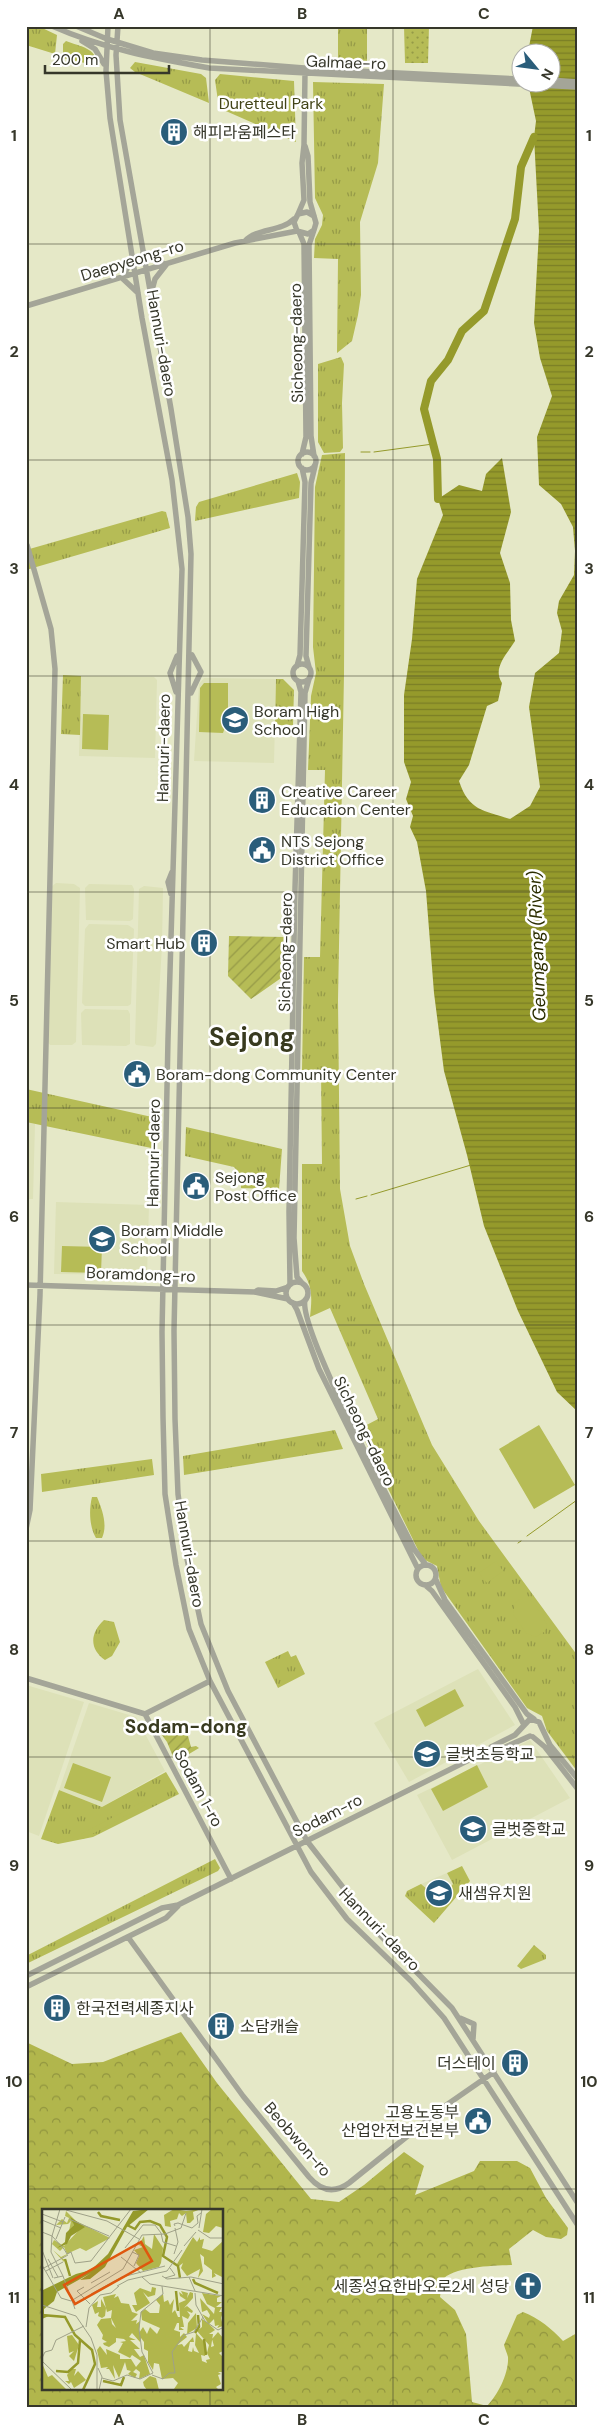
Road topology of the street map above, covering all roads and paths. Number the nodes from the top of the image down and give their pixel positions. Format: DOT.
graph roads {
  1 [pos="52,26"];
  2 [pos="98,26"];
  3 [pos="108,26"];
  4 [pos="118,26"];
  5 [pos="77,27"];
  6 [pos="74,35"];
  7 [pos="107,39"];
  8 [pos="106,46"];
  9 [pos="117,46"];
  10 [pos="106,71"];
  11 [pos="305,71"];
  12 [pos="370,73"];
  13 [pos="510,78"];
  14 [pos="560,81"];
  15 [pos="577,82"];
  16 [pos="577,87"];
  17 [pos="304,145"];
  18 [pos="297,216"];
  19 [pos="314,216"];
  20 [pos="314,230"];
  21 [pos="298,231"];
  22 [pos="245,241"];
  23 [pos="143,252"];
  24 [pos="133,257"];
  25 [pos="166,265"];
  26 [pos="146,271"];
  27 [pos="136,274"];
  28 [pos="122,278"];
  29 [pos="138,293"];
  30 [pos="151,295"];
  31 [pos="26,306"];
  32 [pos="154,315"];
  33 [pos="142,318"];
  34 [pos="302,454"];
  35 [pos="314,456"];
  36 [pos="315,466"];
  37 [pos="302,468"];
  38 [pos="27,545"];
  39 [pos="189,647"];
  40 [pos="297,666"];
  41 [pos="309,667"];
  42 [pos="309,679"];
  43 [pos="298,681"];
  44 [pos="188,700"];
  45 [pos="302,1283"];
  46 [pos="26,1285"];
  47 [pos="39,1285"];
  48 [pos="289,1285"];
  49 [pos="164,1288"];
  50 [pos="176,1289"];
  51 [pos="255,1292"];
  52 [pos="305,1300"];
  53 [pos="290,1301"];
  54 [pos="26,1529"];
  55 [pos="426,1565"];
  56 [pos="418,1569"];
  57 [pos="436,1580"];
  58 [pos="425,1586"];
  59 [pos="26,1678"];
  60 [pos="210,1681"];
  61 [pos="145,1714"];
  62 [pos="536,1720"];
  63 [pos="524,1726"];
  64 [pos="541,1728"];
  65 [pos="532,1736"];
  66 [pos="489,1750"];
  67 [pos="577,1778"];
  68 [pos="577,1788"];
  69 [pos="307,1841"];
  70 [pos="296,1846"];
  71 [pos="230,1879"];
  72 [pos="178,1905"];
  73 [pos="128,1937"];
  74 [pos="26,1976"];
  75 [pos="26,1987"];
  76 [pos="494,2072"];
  77 [pos="484,2078"];
  78 [pos="577,2202"];
  79 [pos="577,2224"];
  1 -- 6 [label="street"];
  2 -- 5 [label="street"];
  3 -- 7 [label="street, Hannuri-daero"];
  4 -- 9 [label="street, Hannuri-daero"];
  5 -- 7 [label="street"];
  6 -- 8 [label="street"];
  6 -- 10 [label="street"];
  7 -- 8 [label="street, Hannuri-daero"];
  7 -- 9 [label="street"];
  8 -- 9 [label="street"];
  8 -- 10 [label="street, Hannuri-daero"];
  9 -- 11 [label="street, Galmae-ro"];
  9 -- 23 [label="street, Hannuri-daero"];
  10 -- 24 [label="street, Hannuri-daero"];
  11 -- 12 [label="street, Galmae-ro"];
  11 -- 17 [label="street"];
  12 -- 13 [label="street, Galmae-ro"];
  12 -- 16 [label="street, Galmae-ro"];
  14 -- 15 [label="street"];
  17 -- 18 [label="street"];
  17 -- 19 [label="street"];
  18 -- 19 [label="street"];
  18 -- 21 [label="street"];
  18 -- 22 [label="street"];
  19 -- 20 [label="street"];
  20 -- 21 [label="street"];
  20 -- 35 [label="street, Sicheong-daero"];
  21 -- 22 [label="street"];
  21 -- 34 [label="street, Sicheong-daero"];
  22 -- 25 [label="street, Daepyeong-ro"];
  23 -- 25 [label="street"];
  23 -- 26 [label="street, Hannuri-daero"];
  24 -- 27 [label="street, Hannuri-daero"];
  24 -- 28 [label="street"];
  25 -- 26 [label="street, Daepyeong-ro"];
  25 -- 30 [label="street"];
  26 -- 27 [label="street, Daepyeong-ro"];
  26 -- 30 [label="street, Hannuri-daero"];
  27 -- 28 [label="street, Daepyeong-ro"];
  27 -- 29 [label="street, Hannuri-daero"];
  28 -- 29 [label="street"];
  28 -- 31 [label="street, Daepyeong-ro"];
  29 -- 33 [label="street, Hannuri-daero"];
  30 -- 32 [label="street, Hannuri-daero"];
  32 -- 33 [label="street"];
  32 -- 39 [label="street, Hannuri-daero"];
  33 -- 49 [label="street, Hannuri-daero"];
  34 -- 35 [label="street"];
  34 -- 37 [label="street"];
  35 -- 36 [label="street"];
  36 -- 37 [label="street"];
  36 -- 41 [label="street"];
  37 -- 40 [label="street"];
  38 -- 47 [label="street"];
  39 -- 44 [label="street, Hannuri-daero"];
  39 -- 44 [label="street"];
  40 -- 41 [label="street"];
  40 -- 43 [label="street"];
  41 -- 42 [label="street"];
  42 -- 43 [label="street"];
  42 -- 45 [label="street, Sicheong-daero"];
  43 -- 48 [label="street, Sicheong-daero"];
  44 -- 50 [label="street, Hannuri-daero"];
  45 -- 48 [label="street"];
  45 -- 52 [label="street"];
  46 -- 47 [label="street, Boramdong-ro"];
  47 -- 49 [label="street, Boramdong-ro"];
  47 -- 54 [label="street"];
  48 -- 51 [label="street"];
  48 -- 53 [label="street"];
  49 -- 50 [label="street, Boramdong-ro"];
  49 -- 60 [label="street, Hannuri-daero"];
  50 -- 51 [label="street, Boramdong-ro"];
  50 -- 69 [label="street, Hannuri-daero"];
  51 -- 53 [label="street"];
  52 -- 53 [label="street"];
  52 -- 55 [label="street, Sicheong-daero"];
  53 -- 56 [label="street, Sicheong-daero"];
  55 -- 56 [label="street"];
  55 -- 57 [label="street"];
  56 -- 58 [label="street"];
  57 -- 58 [label="street"];
  57 -- 62 [label="street"];
  58 -- 63 [label="street"];
  59 -- 61 [label="street"];
  60 -- 61 [label="street"];
  60 -- 70 [label="street, Hannuri-daero"];
  61 -- 71 [label="street, Sodam 1-ro"];
  62 -- 63 [label="street"];
  62 -- 64 [label="street"];
  63 -- 65 [label="street"];
  63 -- 66 [label="street, Sodam-ro"];
  64 -- 65 [label="street"];
  64 -- 67 [label="street"];
  65 -- 66 [label="street, Sodam-ro"];
  65 -- 68 [label="street"];
  66 -- 69 [label="street, Sodam-ro"];
  69 -- 70 [label="street, Sodam-ro"];
  69 -- 76 [label="street, Hannuri-daero"];
  70 -- 71 [label="street, Sodam-ro"];
  70 -- 77 [label="street, Hannuri-daero"];
  71 -- 72 [label="street, Sodam-ro"];
  72 -- 73 [label="street, Sodam-ro"];
  72 -- 74 [label="street, Sodam-ro"];
  73 -- 75 [label="street, Sodam-ro"];
  73 -- 77 [label="street, Beobwon-ro"];
  76 -- 77 [label="street, Beobwon-ro"];
  76 -- 78 [label="street, Hannuri-daero"];
  77 -- 79 [label="street, Hannuri-daero"];
}
